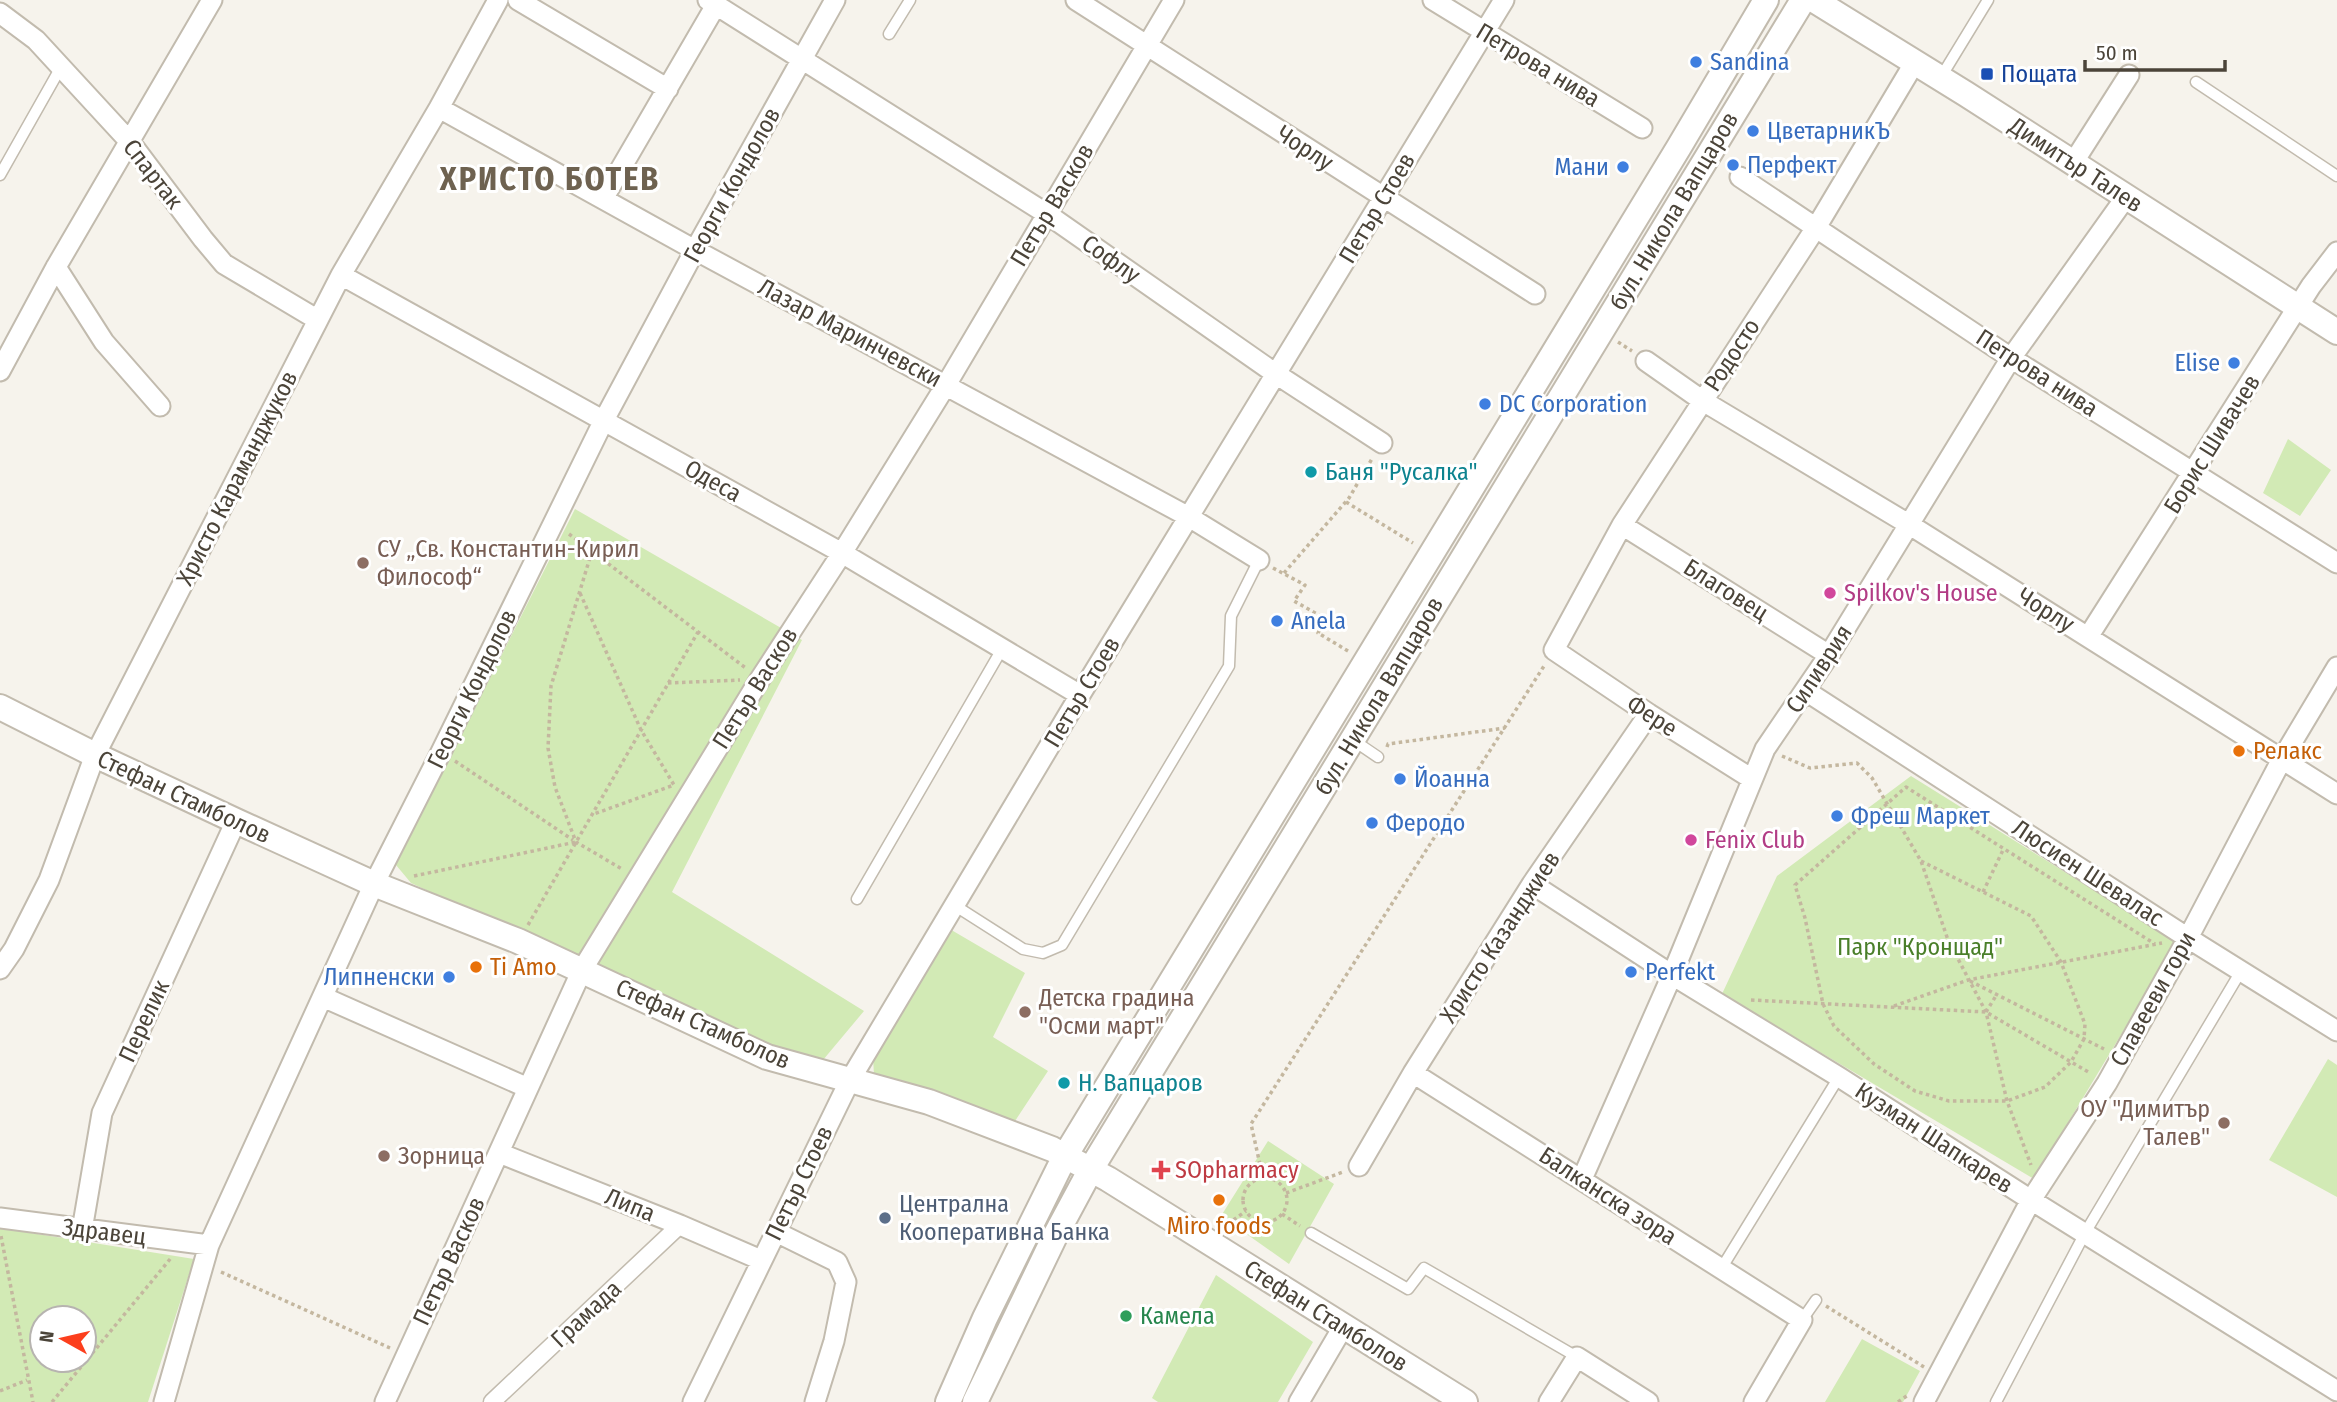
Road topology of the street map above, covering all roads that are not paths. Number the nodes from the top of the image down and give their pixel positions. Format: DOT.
graph roads {
  1 [pos="212,0"];
  2 [pos="498,0"];
  3 [pos="518,0"];
  4 [pos="835,0"];
  5 [pos="910,0"];
  6 [pos="1076,0"];
  7 [pos="1174,0"];
  8 [pos="1433,0"];
  9 [pos="1504,0"];
  10 [pos="1766,0"];
  11 [pos="1803,0"];
  12 [pos="1814,0"];
  13 [pos="1988,0"];
  14 [pos="712,3"];
  15 [pos="0,13"];
  16 [pos="1484,33"];
  17 [pos="889,34"];
  18 [pos="1147,46"];
  19 [pos="801,60"];
  20 [pos="1915,62"];
  21 [pos="61,66"];
  22 [pos="2129,75"];
  23 [pos="1940,78"];
  24 [pos="2196,82"];
  25 [pos="668,89"];
  26 [pos="439,108"];
  27 [pos="1642,128"];
  28 [pos="130,142"];
  29 [pos="2073,163"];
  30 [pos="0,175"];
  31 [pos="2337,176"];
  32 [pos="1740,177"];
  33 [pos="2126,197"];
  34 [pos="1383,198"];
  35 [pos="603,199"];
  36 [pos="1047,214"];
  37 [pos="1817,226"];
  38 [pos="695,250"];
  39 [pos="2337,252"];
  40 [pos="55,267"];
  41 [pos="341,275"];
  42 [pos="1535,294"];
  43 [pos="2298,307"];
  44 [pos="317,320"];
  45 [pos="2337,332"];
  46 [pos="2011,358"];
  47 [pos="1646,361"];
  48 [pos="0,370"];
  49 [pos="1276,374"];
  50 [pos="946,385"];
  51 [pos="1703,401"];
  52 [pos="160,406"];
  53 [pos="604,419"];
  54 [pos="1382,443"];
  55 [pos="2194,473"];
  56 [pos="1189,517"];
  57 [pos="1622,525"];
  58 [pos="1910,525"];
  59 [pos="842,553"];
  60 [pos="1259,560"];
  61 [pos="2337,563"];
  62 [pos="2088,637"];
  63 [pos="1002,649"];
  64 [pos="1554,650"];
  65 [pos="1829,655"];
  66 [pos="2337,667"];
  67 [pos="1806,691"];
  68 [pos="1080,695"];
  69 [pos="0,707"];
  70 [pos="1649,714"];
  71 [pos="1352,740"];
  72 [pos="95,755"];
  73 [pos="1378,757"];
  74 [pos="2282,759"];
  75 [pos="1752,779"];
  76 [pos="2337,794"];
  77 [pos="236,821"];
  78 [pos="374,884"];
  79 [pos="1532,884"];
  80 [pos="857,899"];
  81 [pos="954,905"];
  82 [pos="2188,938"];
  83 [pos="0,969"];
  84 [pos="582,970"];
  85 [pos="2241,971"];
  86 [pos="1672,975"];
  87 [pos="323,997"];
  88 [pos="2337,1031"];
  89 [pos="1413,1073"];
  90 [pos="1839,1077"];
  91 [pos="850,1080"];
  92 [pos="528,1088"];
  93 [pos="499,1153"];
  94 [pos="1065,1156"];
  95 [pos="1359,1166"];
  96 [pos="1091,1169"];
  97 [pos="1582,1179"];
  98 [pos="2032,1200"];
  99 [pos="0,1218"];
  100 [pos="680,1225"];
  101 [pos="82,1230"];
  102 [pos="776,1232"];
  103 [pos="1311,1233"];
  104 [pos="2084,1233"];
  105 [pos="206,1255"];
  106 [pos="761,1260"];
  107 [pos="1721,1269"];
  108 [pos="1816,1300"];
  109 [pos="1802,1320"];
  110 [pos="1343,1327"];
  111 [pos="1577,1357"];
  112 [pos="2337,1391"];
  113 [pos="388,1401"];
  114 [pos="164,1402"];
  115 [pos="492,1402"];
  116 [pos="693,1402"];
  117 [pos="815,1402"];
  118 [pos="948,1402"];
  119 [pos="975,1402"];
  120 [pos="1299,1402"];
  121 [pos="1465,1402"];
  122 [pos="1549,1402"];
  123 [pos="1648,1402"];
  124 [pos="1754,1402"];
  125 [pos="1924,1402"];
  126 [pos="1996,1402"];
  1 -- 28 [label="street"];
  2 -- 26 [label="street, Христо Караманджуков"];
  3 -- 25 [label="street"];
  4 -- 19 [label="street, Георги Кондолов"];
  5 -- 17 [label="lane"];
  6 -- 18 [label="street, Чорлу"];
  7 -- 18 [label="street, Петър Васков"];
  8 -- 16 [label="street, Петрова нива"];
  9 -- 16 [label="street, Петър Стоев"];
  10 -- 94 [label="street, бул. Никола Вапцаров"];
  11 -- 71 [label="street, бул. Никола Вапцаров"];
  12 -- 20 [label="street, Димитър Талев"];
  13 -- 23 [label="lane"];
  14 -- 19 [label="street, Софлу"];
  14 -- 25 [label="street"];
  15 -- 21 [label="street, Спартак"];
  16 -- 27 [label="street, Петрова нива"];
  16 -- 34 [label="street, Петър Стоев"];
  18 -- 34 [label="street, Чорлу"];
  18 -- 36 [label="street, Петър Васков"];
  19 -- 36 [label="street, Софлу"];
  19 -- 38 [label="street, Георги Кондолов"];
  20 -- 23 [label="street, Димитър Талев"];
  20 -- 37 [label="street, Родосто"];
  21 -- 28 [label="street, Спартак"];
  21 -- 30 [label="lane"];
  22 -- 29 [label="street"];
  23 -- 29 [label="street, Димитър Талев"];
  24 -- 31 [label="lane"];
  25 -- 35 [label="street"];
  26 -- 35 [label="street, Лазар Маринчевски"];
  26 -- 41 [label="street, Христо Караманджуков"];
  28 -- 40 [label="street"];
  28 -- 44 [label="street, Спартак"];
  29 -- 33 [label="street, Димитър Талев"];
  32 -- 37 [label="street, Петрова нива"];
  33 -- 43 [label="street, Димитър Талев"];
  33 -- 46 [label="street, Силиврия"];
  34 -- 42 [label="street, Чорлу"];
  34 -- 49 [label="street, Петър Стоев"];
  35 -- 38 [label="street, Лазар Маринчевски"];
  36 -- 49 [label="street, Софлу"];
  36 -- 50 [label="street, Петър Васков"];
  37 -- 46 [label="street, Петрова нива"];
  37 -- 51 [label="street, Родосто"];
  38 -- 50 [label="street, Лазар Маринчевски"];
  38 -- 53 [label="street, Георги Кондолов"];
  39 -- 43 [label="street, Борис Шивачев"];
  40 -- 48 [label="street"];
  40 -- 52 [label="street"];
  41 -- 44 [label="street, Христо Караманджуков"];
  41 -- 53 [label="street, Одеса"];
  43 -- 45 [label="street, Димитър Талев"];
  43 -- 55 [label="street, Борис Шивачев"];
  44 -- 72 [label="street, Христо Караманджуков"];
  46 -- 55 [label="street, Петрова нива"];
  46 -- 58 [label="street, Силиврия"];
  47 -- 51 [label="street, Чорлу"];
  49 -- 54 [label="street, Софлу"];
  49 -- 56 [label="street, Петър Стоев"];
  50 -- 56 [label="street, Лазар Маринчевски"];
  50 -- 59 [label="street, Петър Васков"];
  51 -- 57 [label="street, Родосто"];
  51 -- 58 [label="street, Чорлу"];
  53 -- 59 [label="street, Одеса"];
  53 -- 78 [label="street, Георги Кондолов"];
  55 -- 61 [label="street, Петрова нива"];
  55 -- 62 [label="street, Борис Шивачев"];
  56 -- 60 [label="street, Лазар Маринчевски"];
  56 -- 68 [label="street, Петър Стоев"];
  57 -- 64 [label="street, Родосто"];
  57 -- 65 [label="street, Благовец"];
  58 -- 62 [label="street, Чорлу"];
  58 -- 65 [label="street, Силиврия"];
  59 -- 63 [label="street, Одеса"];
  59 -- 84 [label="street, Петър Васков"];
  60 -- 81 [label="lane"];
  62 -- 74 [label="street, Чорлу"];
  63 -- 68 [label="street, Одеса"];
  63 -- 80 [label="lane"];
  64 -- 70 [label="street, Фере"];
  65 -- 67 [label="street, Силиврия"];
  66 -- 74 [label="street, Славееви гори"];
  67 -- 75 [label="street, Силиврия"];
  67 -- 82 [label="street, Люсиен Шевалас"];
  68 -- 81 [label="street, Петър Стоев"];
  69 -- 72 [label="street, Стефан Стамболов"];
  70 -- 75 [label="street, Фере"];
  70 -- 79 [label="street, Христо Казанджиев"];
  71 -- 73 [label="lane"];
  71 -- 96 [label="street, бул. Никола Вапцаров"];
  72 -- 77 [label="street, Стефан Стамболов"];
  72 -- 83 [label="street, Христо Караманджуков"];
  74 -- 76 [label="street, Чорлу"];
  74 -- 82 [label="street, Славееви гори"];
  75 -- 86 [label="street, Силиврия"];
  77 -- 78 [label="street, Стефан Стамболов"];
  77 -- 101 [label="street, Перелик"];
  78 -- 84 [label="street, Стефан Стамболов"];
  78 -- 87 [label="street, Георги Кондолов"];
  79 -- 86 [label="street, Кузман Шапкарев"];
  79 -- 89 [label="street, Христо Казанджиев"];
  81 -- 91 [label="street, Петър Стоев"];
  82 -- 85 [label="street, Люсиен Шевалас"];
  82 -- 98 [label="street, Славееви гори"];
  84 -- 91 [label="street, Стефан Стамболов"];
  84 -- 92 [label="street, Петър Васков"];
  85 -- 88 [label="street, Люсиен Шевалас"];
  85 -- 104 [label="lane"];
  86 -- 90 [label="street, Кузман Шапкарев"];
  86 -- 97 [label="street, Силиврия"];
  87 -- 92 [label="street"];
  87 -- 105 [label="street, Георги Кондолов"];
  89 -- 95 [label="street, Христо Казанджиев"];
  89 -- 97 [label="street, Балканска зора"];
  90 -- 98 [label="street, Кузман Шапкарев"];
  90 -- 107 [label="lane"];
  91 -- 94 [label="street, Стефан Стамболов"];
  91 -- 102 [label="street, Петър Стоев"];
  92 -- 93 [label="street, Петър Васков"];
  93 -- 100 [label="street, Липа"];
  93 -- 113 [label="street, Петър Васков"];
  94 -- 96 [label="street, Стефан Стамболов"];
  94 -- 118 [label="street, бул. Никола Вапцаров"];
  96 -- 110 [label="street, Стефан Стамболов"];
  96 -- 119 [label="street, бул. Никола Вапцаров"];
  97 -- 107 [label="street, Балканска зора"];
  98 -- 104 [label="street, Кузман Шапкарев"];
  98 -- 125 [label="street, Славееви гори"];
  99 -- 101 [label="street, Здравец"];
  100 -- 106 [label="street, Липа"];
  100 -- 115 [label="street, Грамада"];
  101 -- 105 [label="street, Здравец"];
  102 -- 106 [label="street, Петър Стоев"];
  102 -- 117 [label="street"];
  103 -- 111 [label="lane"];
  104 -- 112 [label="street, Кузман Шапкарев"];
  104 -- 126 [label="lane"];
  105 -- 114 [label="street, Георги Кондолов"];
  106 -- 116 [label="street, Петър Стоев"];
  107 -- 109 [label="street, Балканска зора"];
  108 -- 109 [label="lane"];
  109 -- 124 [label="street"];
  110 -- 120 [label="street"];
  110 -- 121 [label="street, Стефан Стамболов"];
  111 -- 122 [label="street"];
  111 -- 123 [label="street"];
}
